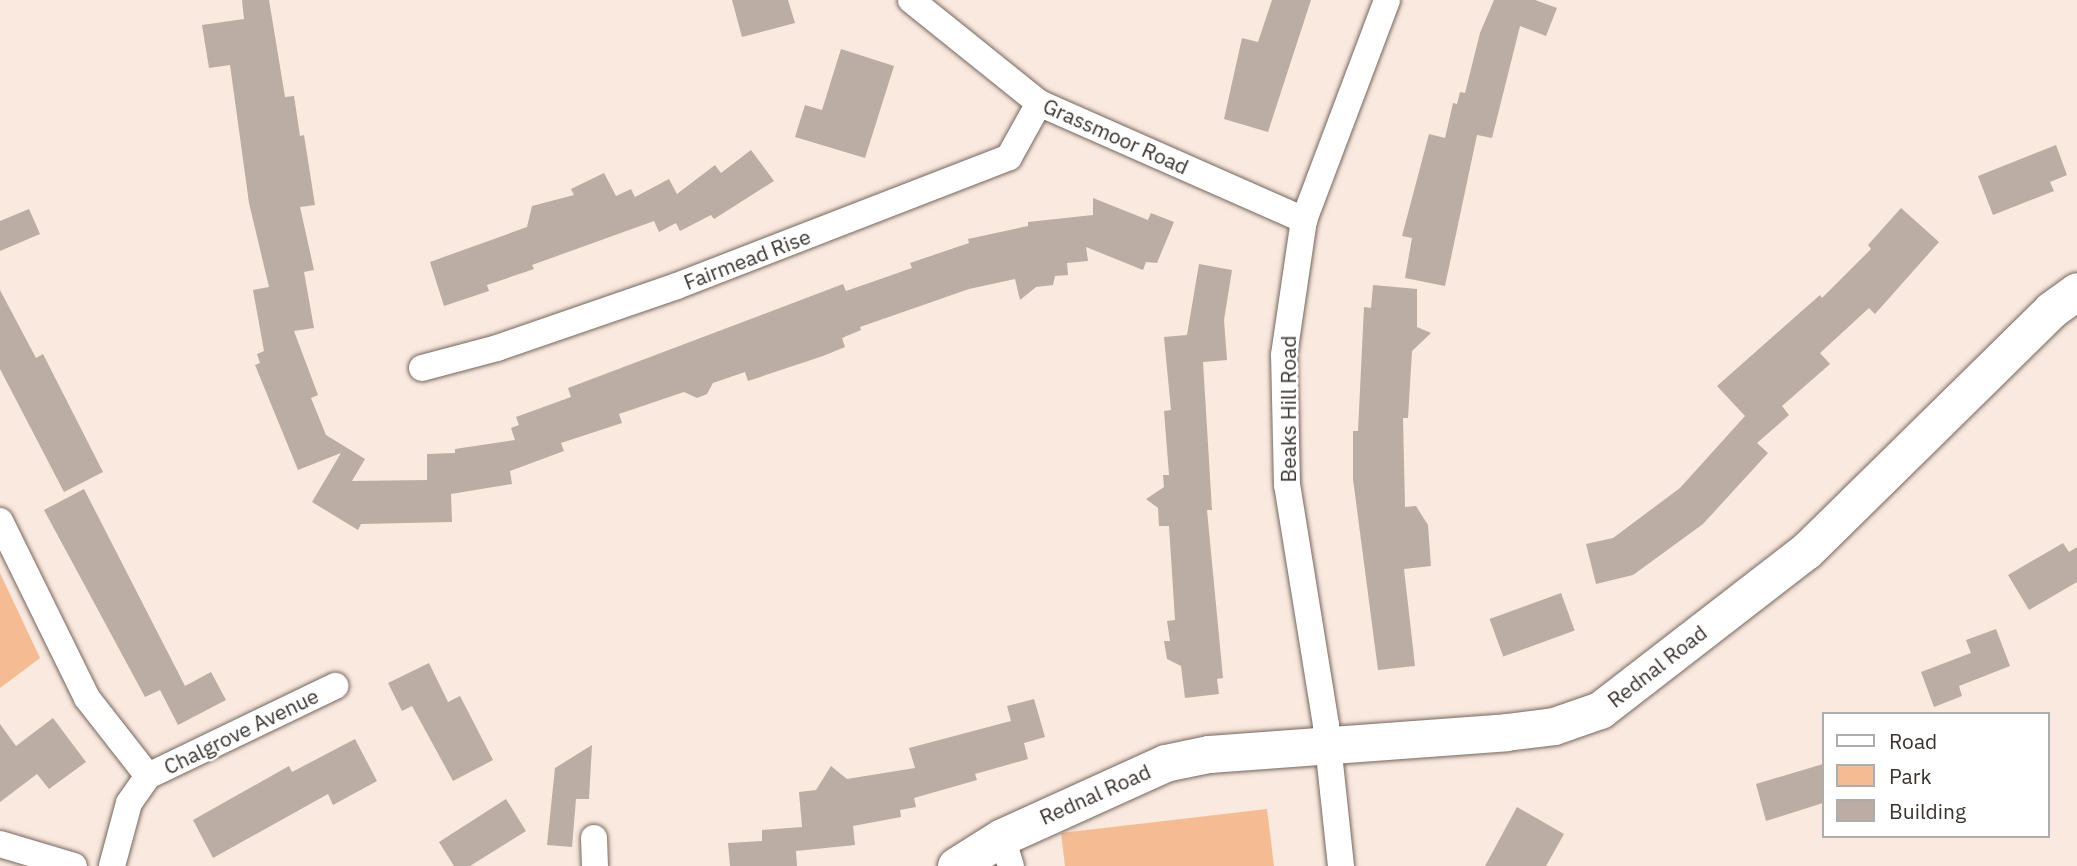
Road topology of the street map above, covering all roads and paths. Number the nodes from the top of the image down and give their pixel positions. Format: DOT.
graph roads {
  1 [pos="911,0"];
  2 [pos="1387,0"];
  3 [pos="1039,103"];
  4 [pos="1304,220"];
  5 [pos="2077,291"];
  6 [pos="422,368"];
  7 [pos="0,522"];
  8 [pos="335,686"];
  9 [pos="1326,747"];
  10 [pos="148,776"];
  11 [pos="594,838"];
  12 [pos="0,844"];
  13 [pos="1007,851"];
  14 [pos="74,866"];
  15 [pos="112,866"];
  16 [pos="595,866"];
  17 [pos="956,866"];
  18 [pos="1341,866"];
  1 -- 3 [label="street, Grassmoor Road"];
  2 -- 4 [label="street, Beaks Hill Road"];
  3 -- 4 [label="street, Grassmoor Road"];
  3 -- 6 [label="street, Fairmead Rise"];
  4 -- 9 [label="street, Beaks Hill Road"];
  5 -- 9 [label="street, Rednal Road"];
  7 -- 10 [label="street, Chalgrove Avenue"];
  8 -- 10 [label="street, Chalgrove Avenue"];
  9 -- 13 [label="street, Rednal Road"];
  9 -- 18 [label="street, Beaks Hill Road"];
  10 -- 15 [label="street, Chalgrove Avenue"];
  11 -- 16 [label="street"];
  12 -- 14 [label="street"];
  13 -- 17 [label="street, Rednal Road"];
}
